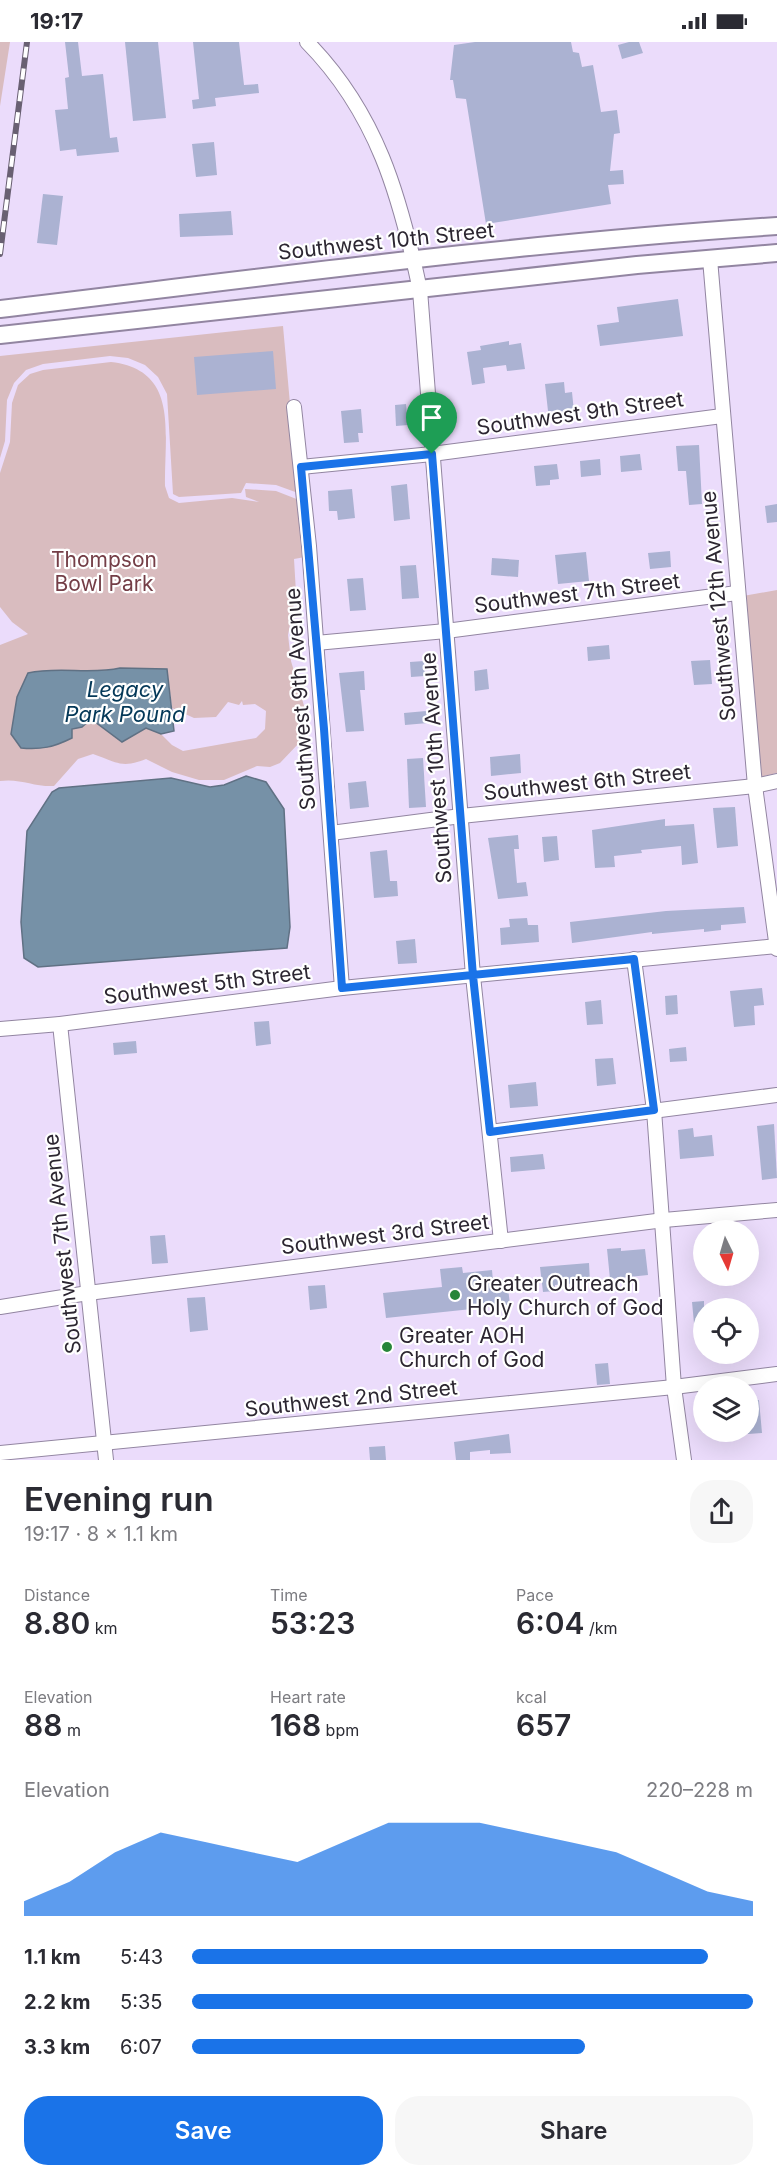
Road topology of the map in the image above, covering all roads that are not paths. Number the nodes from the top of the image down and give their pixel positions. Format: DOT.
graph roads {
  1 [pos="307,42"];
  2 [pos="777,226"];
  3 [pos="777,253"];
  4 [pos="710,259"];
  5 [pos="414,260"];
  6 [pos="420,290"];
  7 [pos="0,309"];
  8 [pos="0,335"];
  9 [pos="294,407"];
  10 [pos="722,416"];
  11 [pos="432,454"];
  12 [pos="301,467"];
  13 [pos="737,593"];
  14 [pos="446,631"];
  15 [pos="316,643"];
  16 [pos="777,780"];
  17 [pos="754,786"];
  18 [pos="461,816"];
  19 [pos="331,833"];
  20 [pos="777,947"];
  21 [pos="634,959"];
  22 [pos="473,976"];
  23 [pos="342,988"];
  24 [pos="60,1024"];
  25 [pos="0,1029"];
  26 [pos="777,1095"];
  27 [pos="654,1110"];
  28 [pos="490,1132"];
  29 [pos="777,1210"];
  30 [pos="664,1220"];
  31 [pos="501,1241"];
  32 [pos="88,1293"];
  33 [pos="0,1307"];
  34 [pos="777,1374"];
  35 [pos="674,1387"];
  36 [pos="104,1444"];
  37 [pos="0,1453"];
  38 [pos="106,1460"];
  39 [pos="684,1460"];
  1 -- 5 [label="street, Southwest 10th Avenue"];
  2 -- 5 [label="main road, Southwest 10th Street"];
  3 -- 4 [label="main road"];
  4 -- 6 [label="main road"];
  4 -- 10 [label="street, Southwest 12th Avenue"];
  5 -- 6 [label="street, Southwest 10th Avenue"];
  5 -- 7 [label="main road, Southwest 10th Street"];
  6 -- 8 [label="main road"];
  6 -- 11 [label="street, Southwest 10th Avenue"];
  9 -- 12 [label="street, Southwest 9th Avenue"];
  10 -- 11 [label="street, Southwest 9th Street"];
  10 -- 13 [label="street, Southwest 12th Avenue"];
  11 -- 12 [label="street, Southwest 9th Street"];
  11 -- 14 [label="street, Southwest 10th Avenue"];
  12 -- 15 [label="street, Southwest 9th Avenue"];
  13 -- 14 [label="street, Southwest 7th Street"];
  13 -- 17 [label="street, Southwest 12th Avenue"];
  14 -- 15 [label="street, Southwest 7th Street"];
  14 -- 18 [label="street, Southwest 10th Avenue"];
  15 -- 19 [label="street, Southwest 9th Avenue"];
  16 -- 17 [label="street, Southwest 6th Street"];
  17 -- 18 [label="street, Southwest 6th Street"];
  17 -- 20 [label="street, Southwest 12th Avenue"];
  18 -- 19 [label="street, Southwest 6th Street"];
  18 -- 22 [label="street, Southwest 10th Avenue"];
  19 -- 23 [label="street, Southwest 9th Avenue"];
  20 -- 21 [label="street, Southwest 5th Street"];
  21 -- 22 [label="street, Southwest 5th Street"];
  21 -- 27 [label="street"];
  22 -- 23 [label="street, Southwest 5th Street"];
  22 -- 28 [label="street, Southwest 10th Avenue"];
  23 -- 24 [label="street, Southwest 5th Street"];
  24 -- 25 [label="street, Southwest 5th Street"];
  24 -- 32 [label="street, Southwest 7th Avenue"];
  26 -- 27 [label="street"];
  27 -- 28 [label="street"];
  27 -- 30 [label="street"];
  28 -- 31 [label="street, Southwest 10th Avenue"];
  29 -- 30 [label="street, Southwest 3rd Street"];
  30 -- 31 [label="street, Southwest 3rd Street"];
  30 -- 35 [label="street"];
  31 -- 32 [label="street, Southwest 3rd Street"];
  32 -- 33 [label="street, Southwest 3rd Street"];
  32 -- 36 [label="street, Southwest 7th Avenue"];
  34 -- 35 [label="street, Southwest 2nd Street"];
  35 -- 36 [label="street, Southwest 2nd Street"];
  35 -- 39 [label="street"];
  36 -- 37 [label="street, Southwest 2nd Street"];
  36 -- 38 [label="street, Southwest 7th Avenue"];
}
